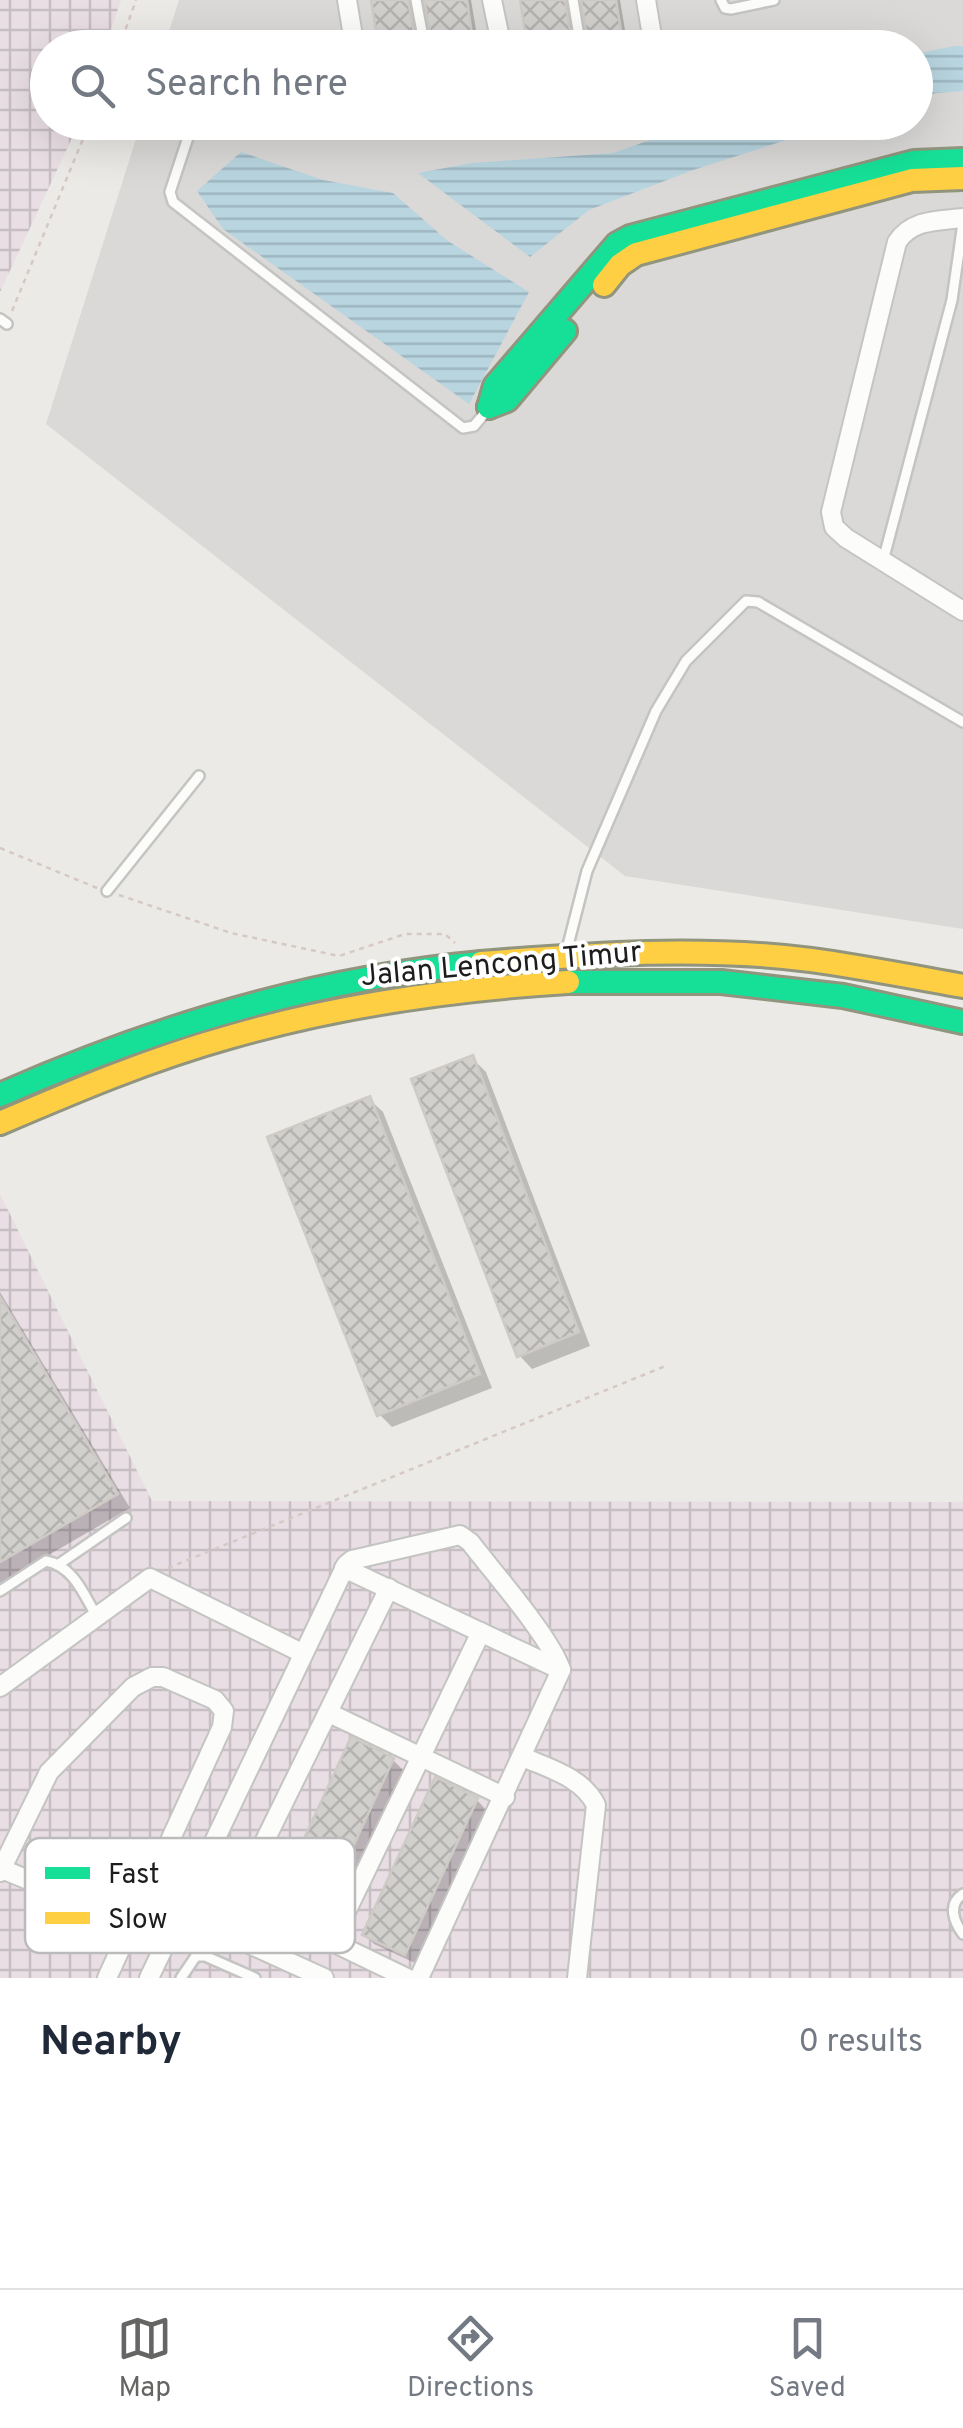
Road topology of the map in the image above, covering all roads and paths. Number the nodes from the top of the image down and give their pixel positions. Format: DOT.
graph roads {
  1 [pos="136,0"];
  2 [pos="347,0"];
  3 [pos="416,0"];
  4 [pos="492,0"];
  5 [pos="573,0"];
  6 [pos="646,0"];
  7 [pos="721,0"];
  8 [pos="774,0"];
  9 [pos="125,30"];
  10 [pos="352,30"];
  11 [pos="421,30"];
  12 [pos="498,30"];
  13 [pos="578,30"];
  14 [pos="651,30"];
  15 [pos="82,140"];
  16 [pos="187,140"];
  17 [pos="963,160"];
  18 [pos="963,178"];
  19 [pos="963,220"];
  20 [pos="958,300"];
  21 [pos="3,321"];
  22 [pos="489,407"];
  23 [pos="882,561"];
  24 [pos="963,586"];
  25 [pos="960,609"];
  26 [pos="963,722"];
  27 [pos="199,776"];
  28 [pos="0,848"];
  29 [pos="106,891"];
  30 [pos="565,956"];
  31 [pos="479,963"];
  32 [pos="963,986"];
  33 [pos="912,1008"];
  34 [pos="963,1013"];
  35 [pos="963,1022"];
  36 [pos="0,1095"];
  37 [pos="0,1123"];
  38 [pos="668,1365"];
  39 [pos="126,1518"];
  40 [pos="59,1564"];
  41 [pos="344,1568"];
  42 [pos="150,1578"];
  43 [pos="389,1588"];
  44 [pos="0,1590"];
  45 [pos="96,1615"];
  46 [pos="481,1632"];
  47 [pos="302,1653"];
  48 [pos="561,1670"];
  49 [pos="0,1688"];
  50 [pos="329,1713"];
  51 [pos="524,1757"];
  52 [pos="423,1758"];
  53 [pos="505,1797"];
  54 [pos="171,1838"];
  55 [pos="216,1838"];
  56 [pos="267,1838"];
  57 [pos="1,1871"];
  58 [pos="25,1881"];
  59 [pos="963,1894"];
  60 [pos="355,1895"];
  61 [pos="963,1934"];
  62 [pos="355,1952"];
  63 [pos="119,1953"];
  64 [pos="161,1953"];
  65 [pos="270,1953"];
  66 [pos="107,1978"];
  67 [pos="149,1978"];
  68 [pos="181,1978"];
  69 [pos="255,1978"];
  70 [pos="324,1978"];
  71 [pos="407,1978"];
  72 [pos="419,1978"];
  73 [pos="577,1978"];
  1 -- 9 [label="path"];
  2 -- 10 [label="street"];
  3 -- 11 [label="lane"];
  4 -- 12 [label="street"];
  5 -- 13 [label="lane"];
  6 -- 14 [label="street"];
  7 -- 8 [label="lane"];
  15 -- 21 [label="path"];
  16 -- 22 [label="lane"];
  17 -- 22 [label="main road"];
  18 -- 22 [label="main road"];
  19 -- 20 [label="lane"];
  19 -- 23 [label="street"];
  20 -- 23 [label="lane"];
  23 -- 25 [label="street"];
  24 -- 25 [label="street"];
  26 -- 30 [label="lane"];
  27 -- 29 [label="lane"];
  28 -- 29 [label="path"];
  29 -- 31 [label="path"];
  30 -- 31 [label="main road, Jalan Lencong Timur"];
  30 -- 32 [label="main road, Jalan Lencong Timur"];
  31 -- 36 [label="main road, Jalan Lencong Timur"];
  33 -- 34 [label="main road"];
  33 -- 35 [label="main road, Jalan Lencong Timur"];
  33 -- 37 [label="main road, Jalan Lencong Timur"];
  38 -- 42 [label="path"];
  39 -- 40 [label="lane"];
  40 -- 44 [label="lane"];
  40 -- 45 [label="lane"];
  41 -- 43 [label="street"];
  41 -- 47 [label="street"];
  41 -- 48 [label="street"];
  42 -- 45 [label="street"];
  42 -- 47 [label="street"];
  43 -- 46 [label="street"];
  43 -- 50 [label="street"];
  45 -- 49 [label="street"];
  46 -- 48 [label="street"];
  46 -- 52 [label="street"];
  47 -- 55 [label="street"];
  48 -- 51 [label="street"];
  50 -- 52 [label="street"];
  50 -- 56 [label="street"];
  51 -- 53 [label="street"];
  51 -- 73 [label="street"];
  52 -- 53 [label="street"];
  52 -- 60 [label="street"];
  53 -- 72 [label="street"];
  54 -- 57 [label="street"];
  57 -- 58 [label="street"];
  59 -- 61 [label="lane"];
  62 -- 71 [label="street"];
  63 -- 66 [label="street"];
  64 -- 67 [label="street"];
  65 -- 70 [label="street"];
  68 -- 69 [label="lane"];
}
